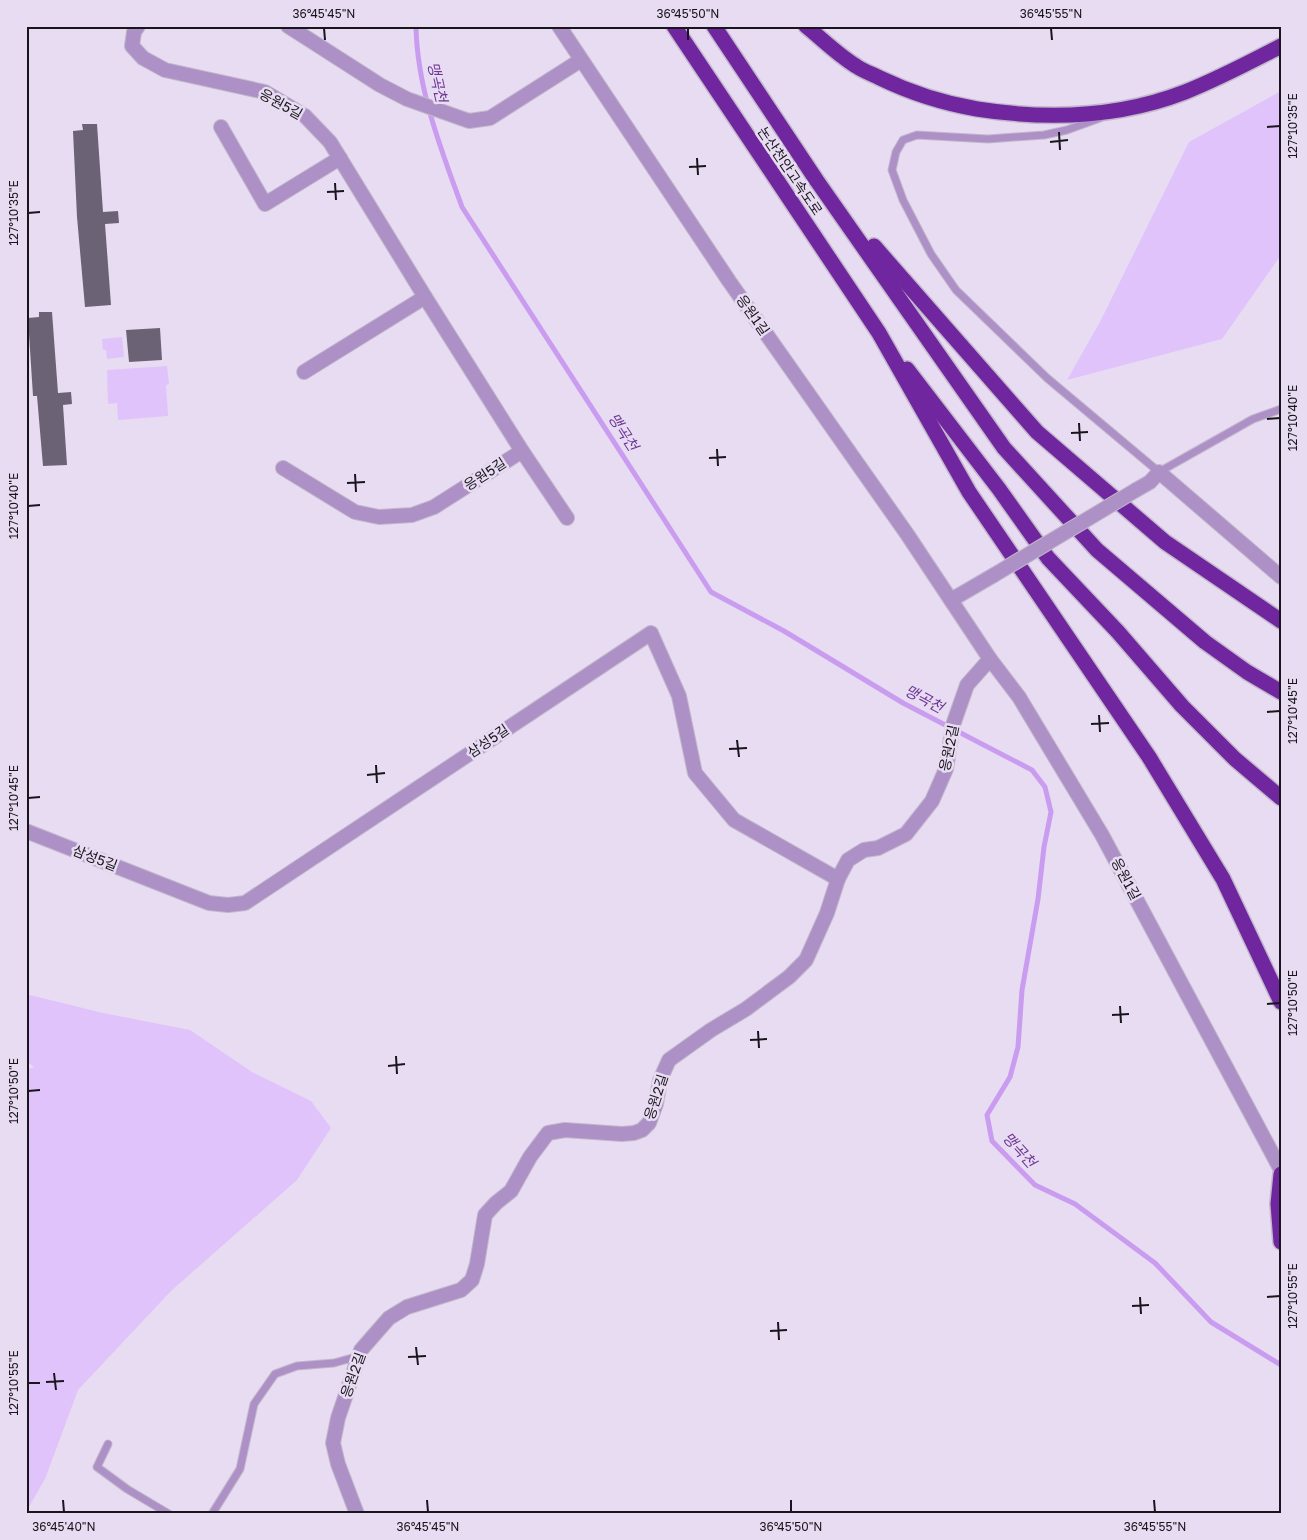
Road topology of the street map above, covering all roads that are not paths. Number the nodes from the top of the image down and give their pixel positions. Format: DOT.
graph roads {
  1 [pos="138,26"];
  2 [pos="288,26"];
  3 [pos="559,26"];
  4 [pos="674,26"];
  5 [pos="714,26"];
  6 [pos="806,26"];
  7 [pos="1281,46"];
  8 [pos="581,60"];
  9 [pos="1129,108"];
  10 [pos="220,128"];
  11 [pos="340,158"];
  12 [pos="818,181"];
  13 [pos="425,297"];
  14 [pos="879,333"];
  15 [pos="304,372"];
  16 [pos="1281,409"];
  17 [pos="522,451"];
  18 [pos="283,468"];
  19 [pos="1159,472"];
  20 [pos="567,518"];
  21 [pos="1281,577"];
  22 [pos="951,600"];
  23 [pos="1281,621"];
  24 [pos="990,659"];
  25 [pos="1281,692"];
  26 [pos="1281,798"];
  27 [pos="26,831"];
  28 [pos="838,879"];
  29 [pos="1281,1002"];
  30 [pos="1281,1170"];
  31 [pos="1281,1174"];
  32 [pos="1281,1242"];
  33 [pos="360,1355"];
  34 [pos="108,1444"];
  35 [pos="169,1514"];
  36 [pos="212,1514"];
  37 [pos="358,1514"];
  1 -- 11 [label="street, 응원5길"];
  2 -- 8 [label="street"];
  3 -- 8 [label="street, 응원1길"];
  4 -- 14 [label="highway, 논산천안고속도로"];
  5 -- 12 [label="highway, 논산천안고속도로"];
  6 -- 9 [label="highway"];
  7 -- 9 [label="highway"];
  8 -- 22 [label="street, 응원1길"];
  9 -- 19 [label="lane"];
  10 -- 11 [label="street"];
  11 -- 13 [label="street, 응원5길"];
  12 -- 23 [label="highway"];
  12 -- 25 [label="highway"];
  13 -- 15 [label="street"];
  13 -- 17 [label="street, 응원5길"];
  14 -- 26 [label="highway"];
  14 -- 29 [label="highway"];
  16 -- 19 [label="lane"];
  17 -- 18 [label="street, 응원5길"];
  17 -- 20 [label="street"];
  19 -- 21 [label="street"];
  19 -- 22 [label="street, bridge"];
  22 -- 24 [label="street, 응원1길"];
  24 -- 28 [label="street, 응원2길"];
  24 -- 30 [label="street, 응원1길"];
  27 -- 28 [label="street, 삼성5길"];
  28 -- 33 [label="street, 응원2길"];
  31 -- 32 [label="highway"];
  33 -- 36 [label="lane"];
  33 -- 37 [label="street, 응원2길"];
  34 -- 35 [label="lane"];
}
